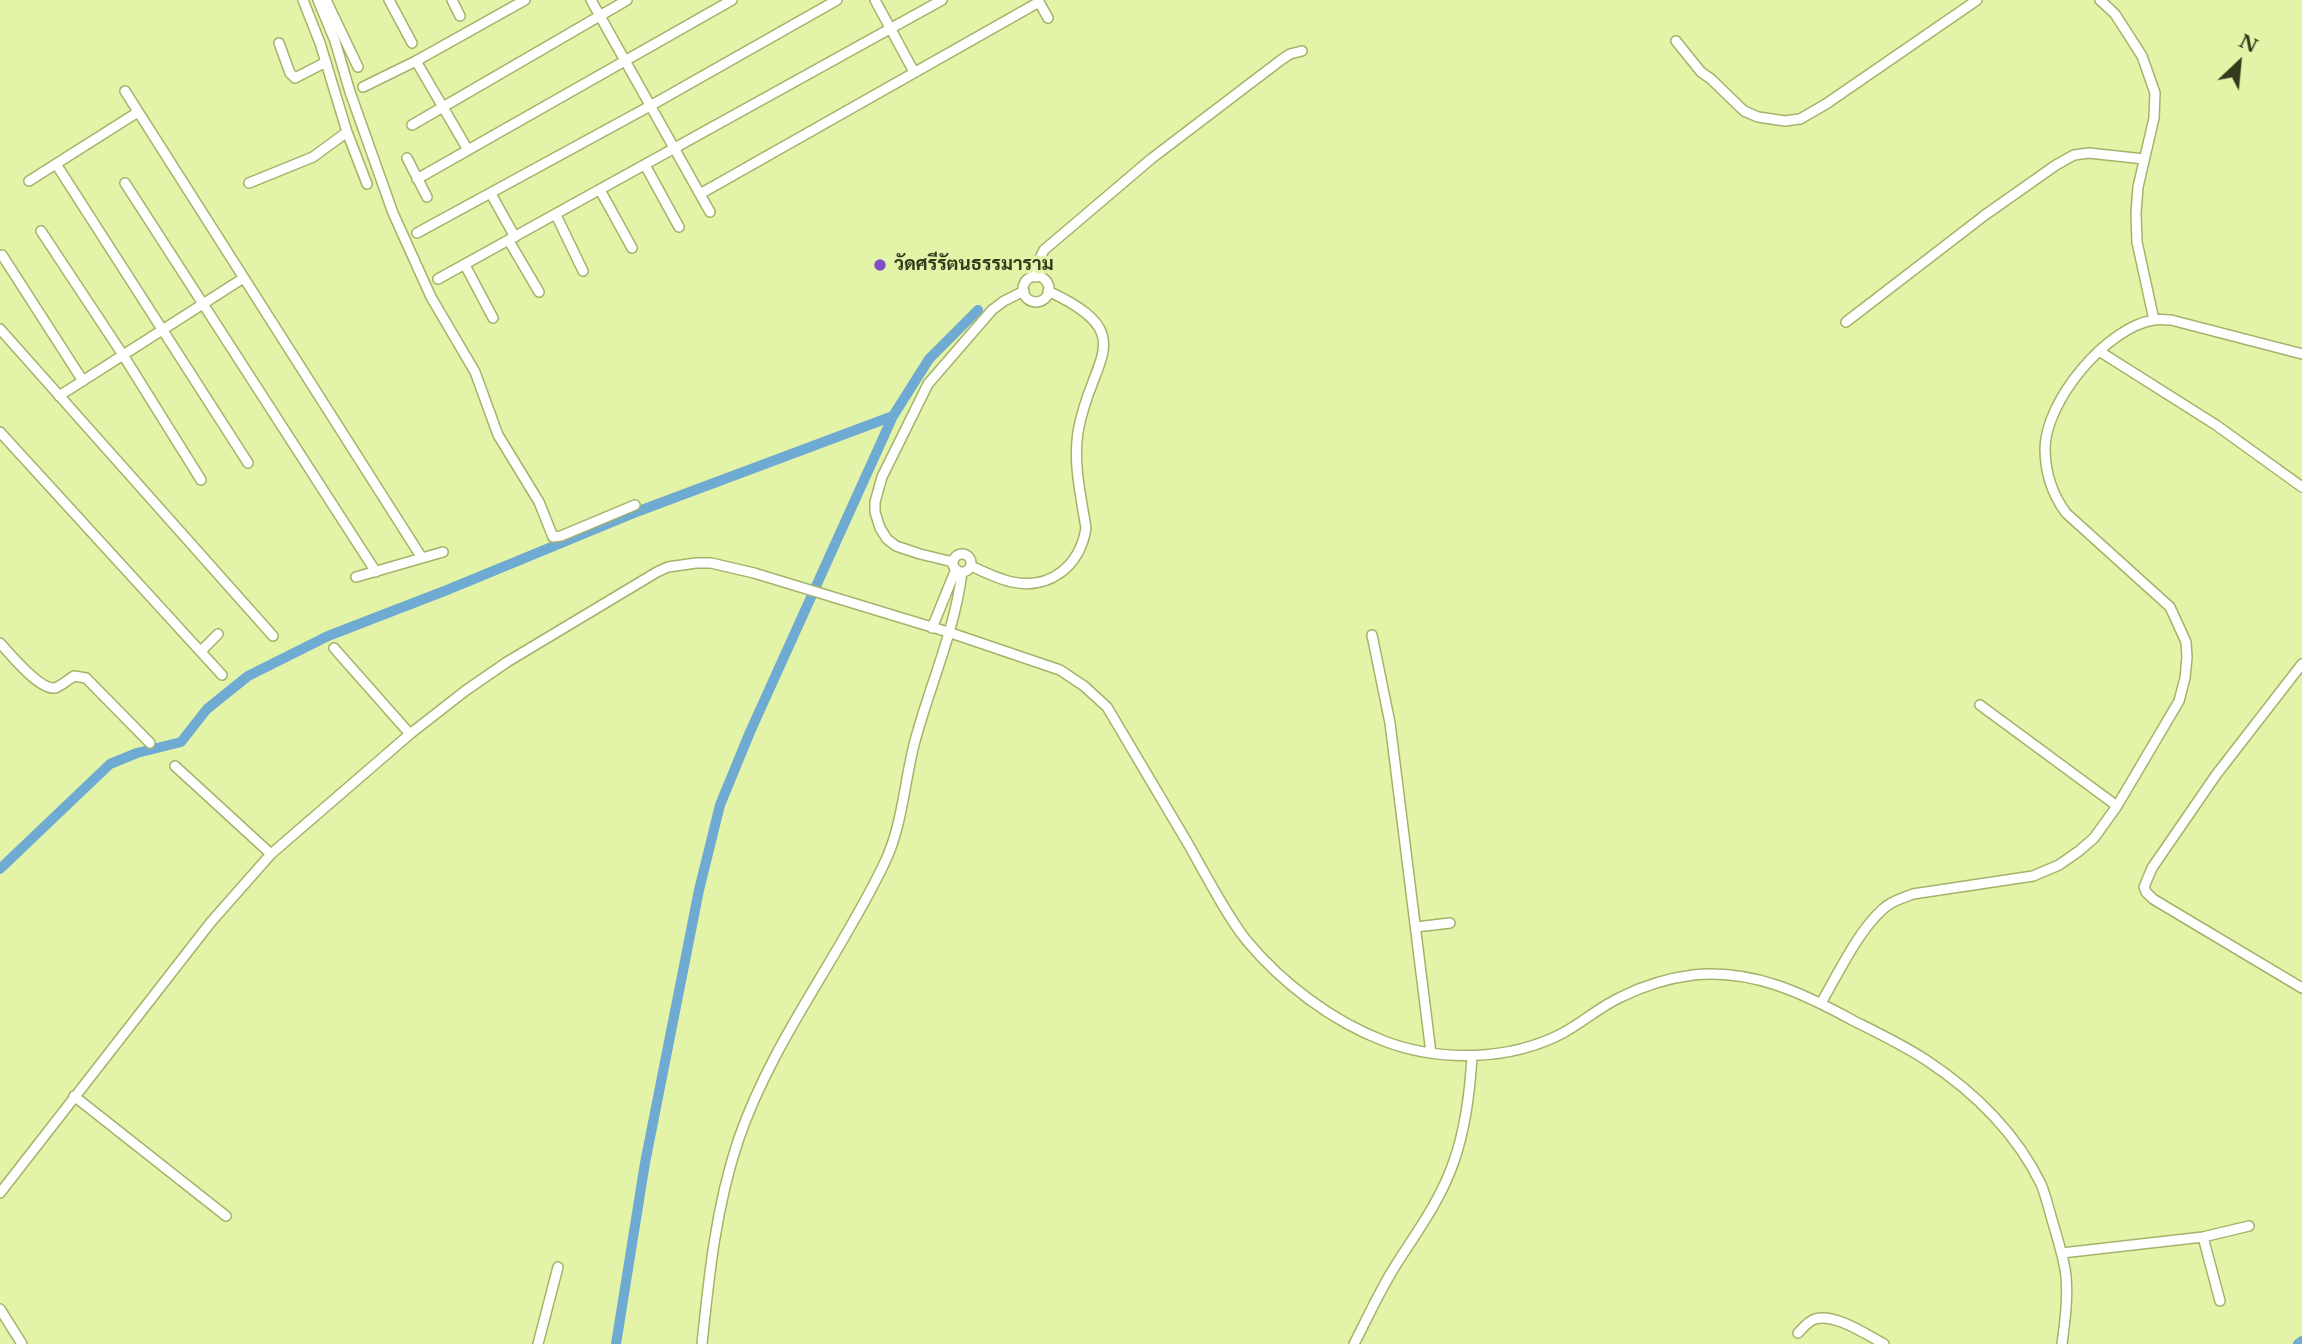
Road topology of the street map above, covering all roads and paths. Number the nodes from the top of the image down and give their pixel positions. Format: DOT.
graph roads {
  1 [pos="303,0"];
  2 [pos="325,0"];
  3 [pos="389,0"];
  4 [pos="452,0"];
  5 [pos="525,0"];
  6 [pos="591,0"];
  7 [pos="627,0"];
  8 [pos="732,0"];
  9 [pos="837,0"];
  10 [pos="875,0"];
  11 [pos="942,0"];
  12 [pos="1977,0"];
  13 [pos="2100,0"];
  14 [pos="1039,1"];
  15 [pos="600,15"];
  16 [pos="460,16"];
  17 [pos="1048,18"];
  18 [pos="891,29"];
  19 [pos="1676,41"];
  20 [pos="279,43"];
  21 [pos="412,43"];
  22 [pos="1302,51"];
  23 [pos="625,60"];
  24 [pos="416,61"];
  25 [pos="326,62"];
  26 [pos="358,67"];
  27 [pos="914,72"];
  28 [pos="363,87"];
  29 [pos="125,91"];
  30 [pos="650,106"];
  31 [pos="444,107"];
  32 [pos="138,112"];
  33 [pos="412,125"];
  34 [pos="347,132"];
  35 [pos="675,149"];
  36 [pos="468,150"];
  37 [pos="407,158"];
  38 [pos="2144,159"];
  39 [pos="56,164"];
  40 [pos="645,165"];
  41 [pos="417,178"];
  42 [pos="29,181"];
  43 [pos="125,183"];
  44 [pos="248,183"];
  45 [pos="367,184"];
  46 [pos="600,190"];
  47 [pos="491,194"];
  48 [pos="700,194"];
  49 [pos="427,197"];
  50 [pos="709,212"];
  51 [pos="556,215"];
  52 [pos="679,227"];
  53 [pos="41,231"];
  54 [pos="417,233"];
  55 [pos="512,239"];
  56 [pos="632,248"];
  57 [pos="2,255"];
  58 [pos="465,265"];
  59 [pos="583,271"];
  60 [pos="1035,276"];
  61 [pos="243,279"];
  62 [pos="438,279"];
  63 [pos="1048,291"];
  64 [pos="539,292"];
  65 [pos="1024,292"];
  66 [pos="203,304"];
  67 [pos="493,318"];
  68 [pos="2154,320"];
  69 [pos="1846,322"];
  70 [pos="0,330"];
  71 [pos="162,330"];
  72 [pos="2099,351"];
  73 [pos="2302,354"];
  74 [pos="123,355"];
  75 [pos="82,382"];
  76 [pos="59,396"];
  77 [pos="0,432"];
  78 [pos="248,463"];
  79 [pos="201,480"];
  80 [pos="2302,487"];
  81 [pos="635,505"];
  82 [pos="443,552"];
  83 [pos="422,558"];
  84 [pos="971,566"];
  85 [pos="957,568"];
  86 [pos="376,572"];
  87 [pos="356,577"];
  88 [pos="944,596"];
  89 [pos="956,599"];
  90 [pos="932,628"];
  91 [pos="948,632"];
  92 [pos="218,634"];
  93 [pos="1372,635"];
  94 [pos="273,636"];
  95 [pos="0,643"];
  96 [pos="334,648"];
  97 [pos="201,651"];
  98 [pos="2302,664"];
  99 [pos="222,674"];
  100 [pos="1980,705"];
  101 [pos="410,734"];
  102 [pos="150,743"];
  103 [pos="175,766"];
  104 [pos="2117,806"];
  105 [pos="271,854"];
  106 [pos="1450,923"];
  107 [pos="1416,927"];
  108 [pos="2302,988"];
  109 [pos="1821,1003"];
  110 [pos="1431,1053"];
  111 [pos="1472,1056"];
  112 [pos="74,1096"];
  113 [pos="0,1193"];
  114 [pos="226,1216"];
  115 [pos="2249,1226"];
  116 [pos="2203,1237"];
  117 [pos="2062,1253"];
  118 [pos="558,1267"];
  119 [pos="2220,1301"];
  120 [pos="0,1309"];
  121 [pos="1798,1334"];
  122 [pos="22,1344"];
  123 [pos="538,1344"];
  124 [pos="702,1344"];
  125 [pos="1354,1344"];
  126 [pos="1884,1344"];
  127 [pos="2062,1344"];
  1 -- 25 [label="street"];
  2 -- 26 [label="street"];
  2 -- 81 [label="street"];
  3 -- 21 [label="street"];
  4 -- 16 [label="street"];
  5 -- 24 [label="street"];
  6 -- 15 [label="street"];
  7 -- 15 [label="street"];
  8 -- 23 [label="street"];
  9 -- 30 [label="street"];
  10 -- 18 [label="street"];
  11 -- 18 [label="street"];
  12 -- 19 [label="street"];
  13 -- 38 [label="street"];
  14 -- 17 [label="street"];
  14 -- 27 [label="street"];
  15 -- 23 [label="street"];
  15 -- 31 [label="street"];
  18 -- 27 [label="street"];
  18 -- 35 [label="street"];
  20 -- 25 [label="street"];
  22 -- 60 [label="street"];
  23 -- 30 [label="street"];
  23 -- 36 [label="street"];
  24 -- 28 [label="street"];
  24 -- 31 [label="street"];
  25 -- 34 [label="street"];
  27 -- 48 [label="street"];
  29 -- 32 [label="street"];
  30 -- 35 [label="street"];
  30 -- 47 [label="street"];
  31 -- 33 [label="street"];
  31 -- 36 [label="street"];
  32 -- 39 [label="street"];
  32 -- 61 [label="street"];
  34 -- 44 [label="street"];
  34 -- 45 [label="street"];
  35 -- 40 [label="street"];
  35 -- 48 [label="street"];
  36 -- 41 [label="street"];
  37 -- 41 [label="street"];
  38 -- 68 [label="street"];
  38 -- 69 [label="street"];
  39 -- 42 [label="street"];
  39 -- 71 [label="street"];
  40 -- 46 [label="street"];
  40 -- 52 [label="street"];
  41 -- 49 [label="street"];
  43 -- 66 [label="street"];
  46 -- 51 [label="street"];
  46 -- 56 [label="street"];
  47 -- 54 [label="street"];
  47 -- 55 [label="street"];
  48 -- 50 [label="street"];
  51 -- 55 [label="street"];
  51 -- 59 [label="street"];
  53 -- 74 [label="street"];
  55 -- 58 [label="street"];
  55 -- 64 [label="street"];
  57 -- 75 [label="street"];
  58 -- 62 [label="street"];
  58 -- 67 [label="street"];
  60 -- 63 [label="street"];
  60 -- 65 [label="street"];
  61 -- 66 [label="street"];
  61 -- 83 [label="street"];
  63 -- 65 [label="street"];
  63 -- 84 [label="street"];
  65 -- 85 [label="street"];
  66 -- 71 [label="street"];
  66 -- 86 [label="street"];
  68 -- 72 [label="street"];
  68 -- 73 [label="street"];
  70 -- 76 [label="street"];
  71 -- 74 [label="street"];
  71 -- 78 [label="street"];
  72 -- 80 [label="street"];
  72 -- 104 [label="street"];
  74 -- 75 [label="street"];
  74 -- 79 [label="street"];
  75 -- 76 [label="street"];
  76 -- 94 [label="street"];
  77 -- 97 [label="street"];
  82 -- 83 [label="street"];
  83 -- 86 [label="street"];
  84 -- 85 [label="street"];
  84 -- 85 [label="street"];
  85 -- 88 [label="street"];
  85 -- 89 [label="street"];
  86 -- 87 [label="street"];
  88 -- 89 [label="street"];
  88 -- 90 [label="street"];
  89 -- 91 [label="street"];
  90 -- 91 [label="street"];
  90 -- 101 [label="street"];
  91 -- 110 [label="street"];
  91 -- 124 [label="street"];
  92 -- 97 [label="street"];
  93 -- 107 [label="street"];
  95 -- 102 [label="street"];
  96 -- 101 [label="street"];
  97 -- 99 [label="street"];
  98 -- 108 [label="street"];
  100 -- 104 [label="street"];
  101 -- 105 [label="street"];
  103 -- 105 [label="street"];
  104 -- 109 [label="street"];
  105 -- 112 [label="street"];
  106 -- 107 [label="street"];
  107 -- 110 [label="street"];
  109 -- 111 [label="street"];
  109 -- 117 [label="street"];
  110 -- 111 [label="street"];
  111 -- 125 [label="street"];
  112 -- 113 [label="street"];
  112 -- 114 [label="street"];
  115 -- 116 [label="street"];
  116 -- 117 [label="street"];
  116 -- 119 [label="street"];
  117 -- 127 [label="street"];
  118 -- 123 [label="street"];
  120 -- 122 [label="street"];
  121 -- 126 [label="street"];
}
